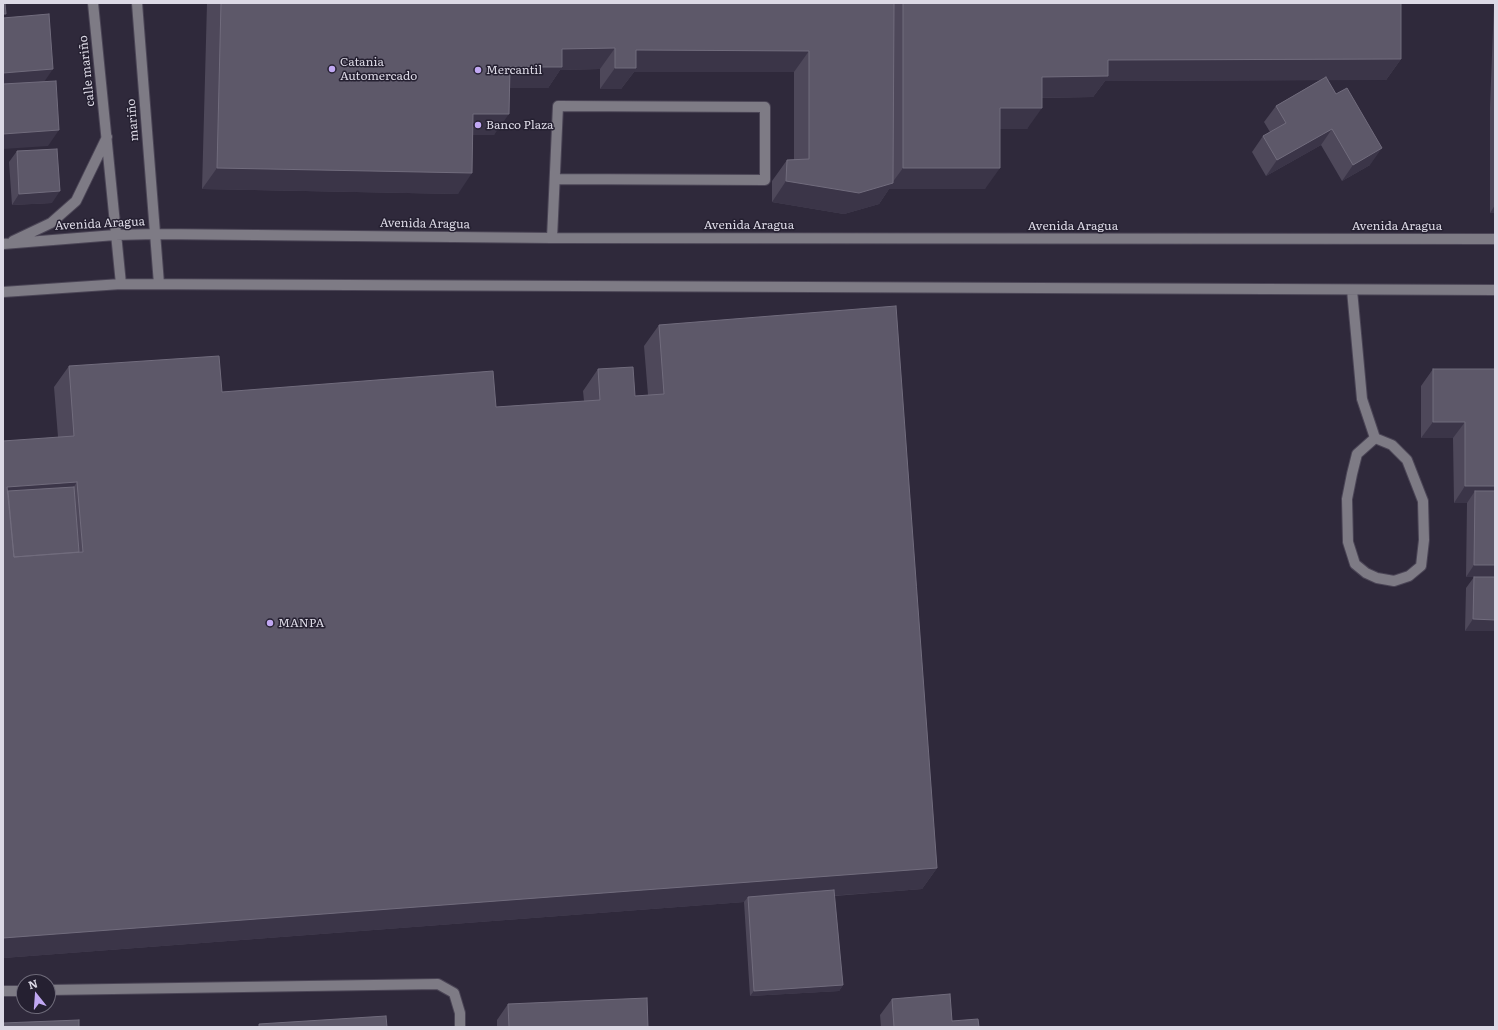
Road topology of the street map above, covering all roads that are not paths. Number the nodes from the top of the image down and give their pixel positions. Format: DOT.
graph roads {
  1 [pos="93,3"];
  2 [pos="137,3"];
  3 [pos="107,137"];
  4 [pos="555,179"];
  5 [pos="156,234"];
  6 [pos="115,235"];
  7 [pos="552,238"];
  8 [pos="1495,239"];
  9 [pos="4,244"];
  10 [pos="121,284"];
  11 [pos="159,284"];
  12 [pos="1352,290"];
  13 [pos="1495,290"];
  14 [pos="3,292"];
  15 [pos="1375,438"];
  16 [pos="56,990"];
  17 [pos="3,991"];
  18 [pos="16,991"];
  19 [pos="460,1027"];
  1 -- 3 [label="street, calle mariño"];
  2 -- 5 [label="street, mariño"];
  3 -- 6 [label="street, calle mariño"];
  3 -- 9 [label="street"];
  4 -- 4 [label="street"];
  4 -- 7 [label="street"];
  5 -- 6 [label="street, Avenida Aragua"];
  5 -- 7 [label="street, Avenida Aragua"];
  5 -- 11 [label="street, mariño"];
  6 -- 9 [label="street, Avenida Aragua"];
  6 -- 10 [label="street, calle mariño"];
  7 -- 8 [label="street, Avenida Aragua"];
  10 -- 11 [label="street"];
  10 -- 14 [label="street"];
  11 -- 12 [label="street"];
  12 -- 13 [label="street"];
  12 -- 15 [label="street"];
  15 -- 15 [label="street"];
  16 -- 19 [label="street"];
  17 -- 18 [label="street"];
}
